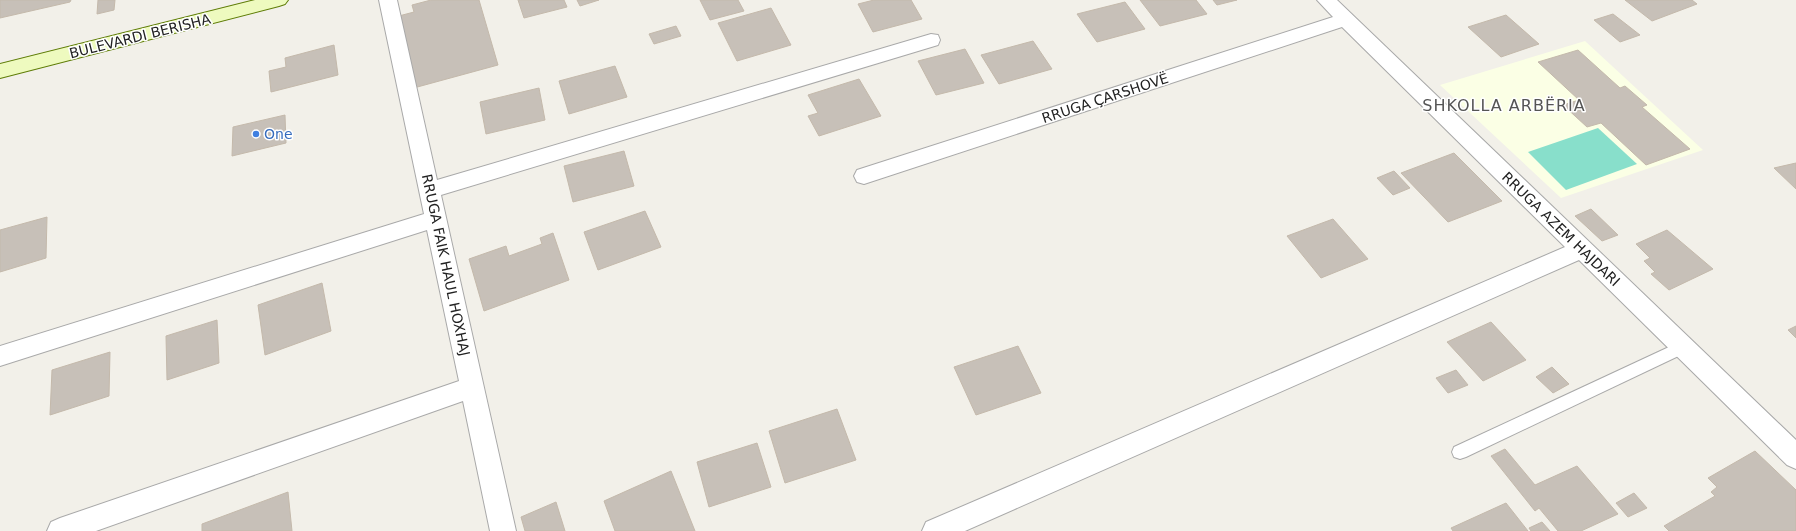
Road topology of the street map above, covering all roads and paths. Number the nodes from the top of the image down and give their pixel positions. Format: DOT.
graph roads {
  1 [pos="279,0"];
  2 [pos="388,0"];
  3 [pos="1326,0"];
  4 [pos="1346,19"];
  5 [pos="931,40"];
  6 [pos="0,71"];
  7 [pos="864,176"];
  8 [pos="429,190"];
  9 [pos="436,219"];
  10 [pos="1582,250"];
  11 [pos="1684,346"];
  12 [pos="0,356"];
  13 [pos="472,387"];
  14 [pos="1460,452"];
  15 [pos="1796,457"];
  16 [pos="60,531"];
  17 [pos="503,531"];
  18 [pos="935,531"];
  1 -- 6 [label="main road, BULEVARDI BERISHA"];
  2 -- 8 [label="street, RRUGA FAIK HAUL HOXHAJ"];
  3 -- 4 [label="street, RRUGA AZEM HAJDARI"];
  4 -- 7 [label="street, RRUGA ÇARSHOVË"];
  4 -- 10 [label="street, RRUGA AZEM HAJDARI"];
  5 -- 8 [label="street"];
  8 -- 9 [label="street, RRUGA FAIK HAUL HOXHAJ"];
  9 -- 12 [label="street"];
  9 -- 13 [label="street, RRUGA FAIK HAUL HOXHAJ"];
  10 -- 11 [label="street, RRUGA AZEM HAJDARI"];
  10 -- 18 [label="street"];
  11 -- 14 [label="lane"];
  11 -- 15 [label="street, RRUGA AZEM HAJDARI"];
  13 -- 16 [label="street"];
  13 -- 17 [label="street, RRUGA FAIK HAUL HOXHAJ"];
}
